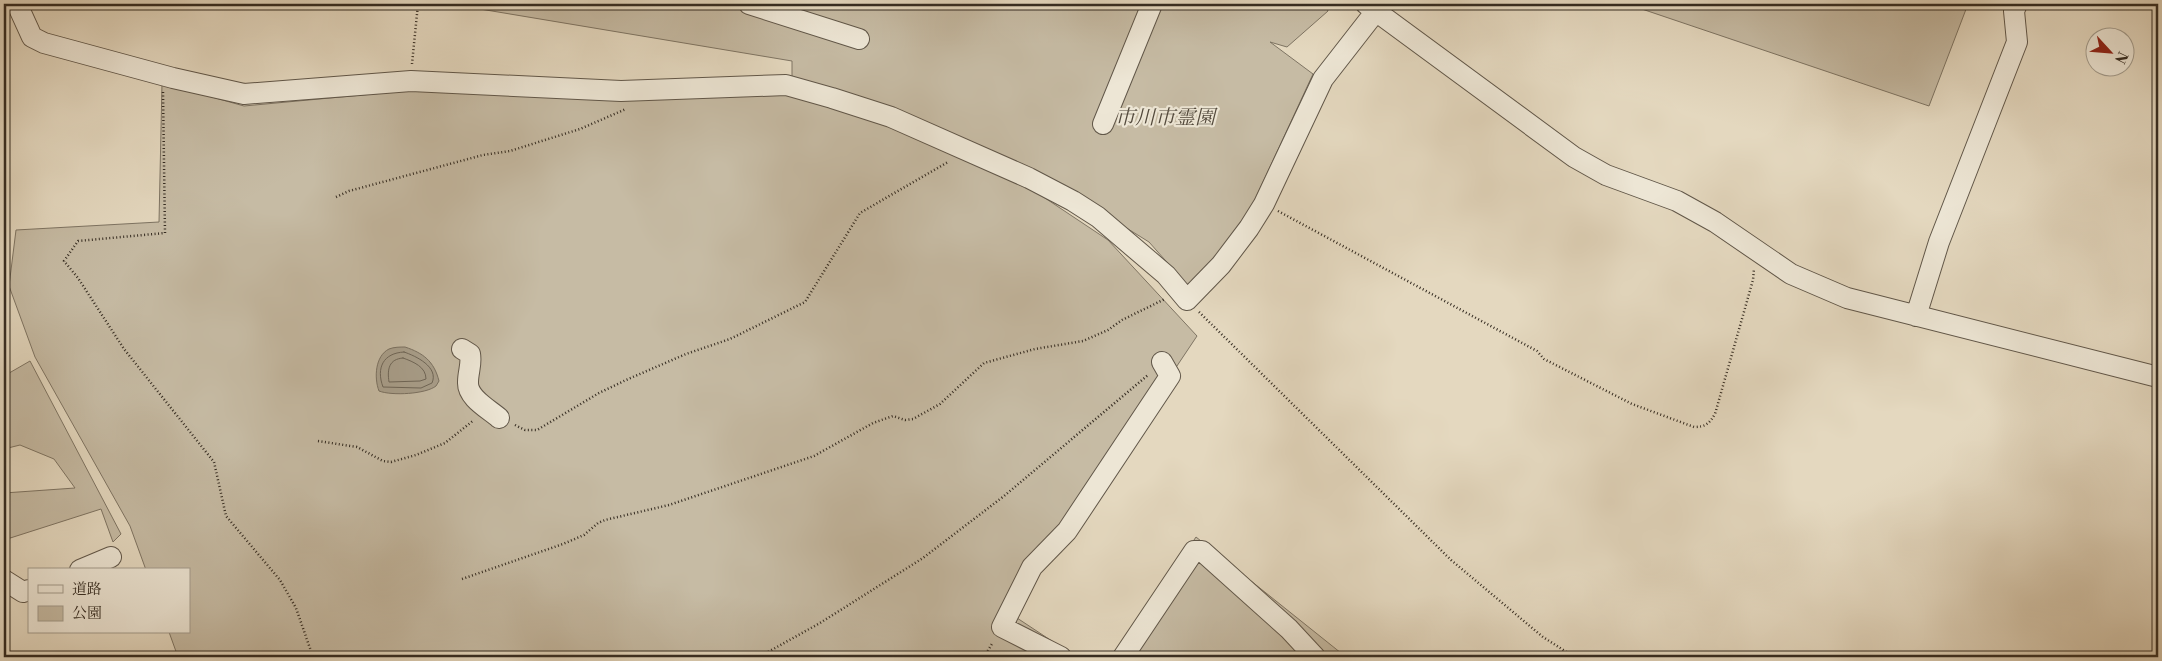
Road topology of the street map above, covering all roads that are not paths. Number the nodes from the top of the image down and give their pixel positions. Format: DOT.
graph roads {
  1 [pos="17,4"];
  2 [pos="749,4"];
  3 [pos="1152,4"];
  4 [pos="2017,4"];
  5 [pos="1370,8"];
  6 [pos="859,39"];
  7 [pos="1103,124"];
  8 [pos="1916,316"];
  9 [pos="462,349"];
  10 [pos="1162,362"];
  11 [pos="2158,377"];
  12 [pos="499,418"];
  13 [pos="111,558"];
  14 [pos="85,568"];
  15 [pos="4,580"];
  16 [pos="28,590"];
  17 [pos="1061,657"];
  18 [pos="1123,657"];
  19 [pos="1314,657"];
  1 -- 5 [label="street"];
  2 -- 6 [label="street"];
  3 -- 7 [label="street"];
  4 -- 8 [label="street"];
  5 -- 8 [label="street"];
  8 -- 11 [label="street"];
  9 -- 12 [label="street"];
  10 -- 17 [label="street"];
  13 -- 14 [label="street"];
  15 -- 16 [label="street"];
  18 -- 19 [label="street"];
}
